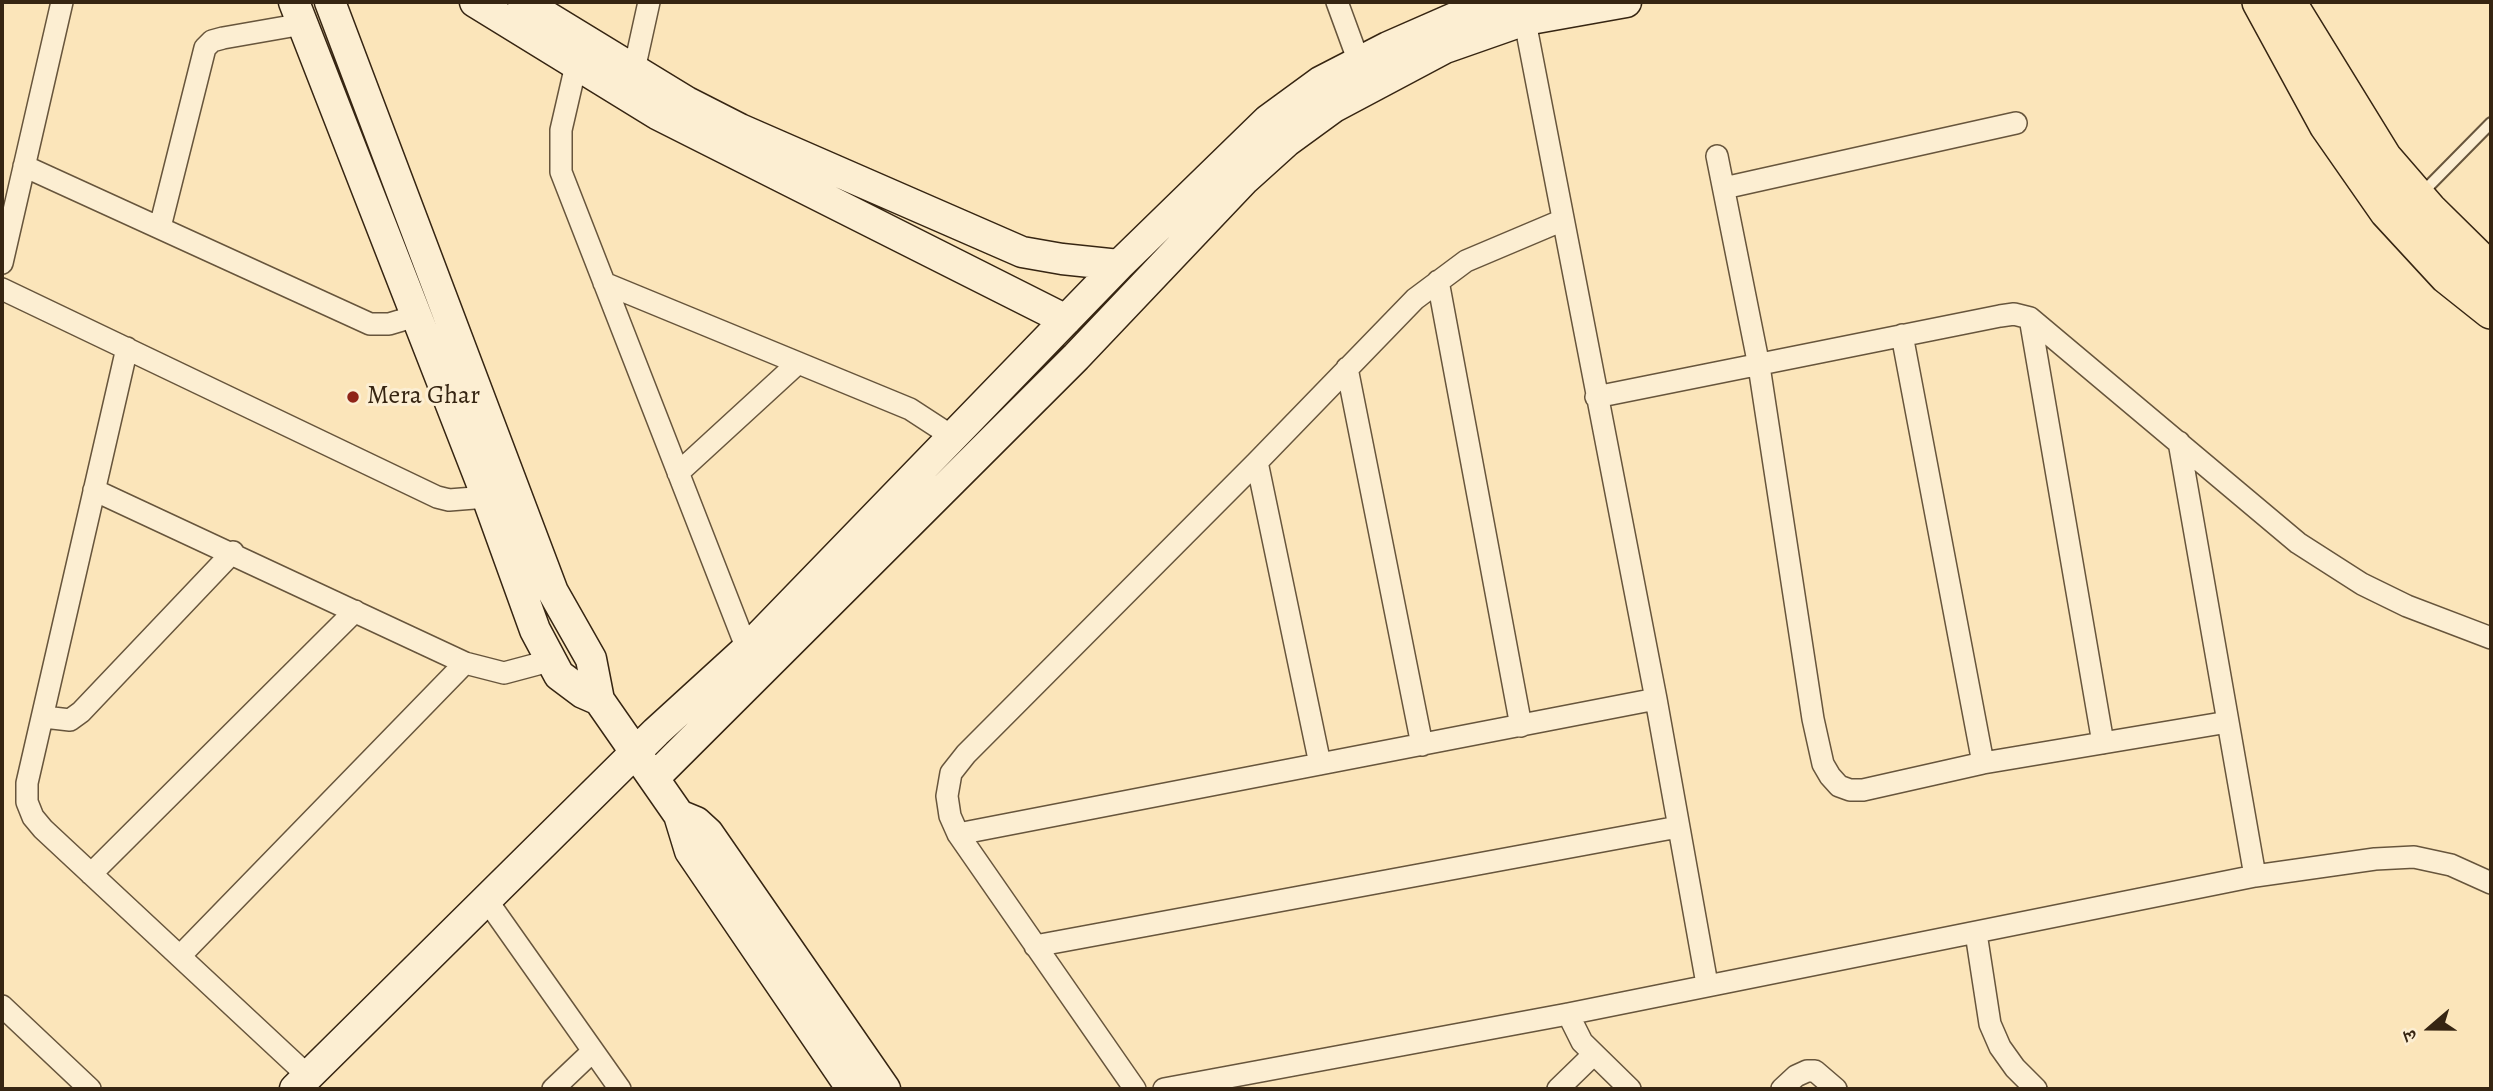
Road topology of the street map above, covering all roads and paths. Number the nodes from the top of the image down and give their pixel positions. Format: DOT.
graph roads {
  1 [pos="62,2"];
  2 [pos="330,2"];
  3 [pos="475,2"];
  4 [pos="523,2"];
  5 [pos="649,2"];
  6 [pos="1336,2"];
  7 [pos="1626,2"];
  8 [pos="2260,2"];
  9 [pos="2288,2"];
  10 [pos="1520,8"];
  11 [pos="299,13"];
  12 [pos="1359,62"];
  13 [pos="576,65"];
  14 [pos="634,70"];
  15 [pos="2016,123"];
  16 [pos="2491,123"];
  17 [pos="1717,156"];
  18 [pos="24,166"];
  19 [pos="1724,188"];
  20 [pos="2407,209"];
  21 [pos="1563,220"];
  22 [pos="160,227"];
  23 [pos="2,263"];
  24 [pos="1119,265"];
  25 [pos="2491,271"];
  26 [pos="1438,281"];
  27 [pos="604,283"];
  28 [pos="2,289"];
  29 [pos="1088,296"];
  30 [pos="2491,311"];
  31 [pos="416,316"];
  32 [pos="1113,318"];
  33 [pos="2030,318"];
  34 [pos="1066,320"];
  35 [pos="1902,335"];
  36 [pos="127,348"];
  37 [pos="798,363"];
  38 [pos="1759,366"];
  39 [pos="1347,368"];
  40 [pos="1596,397"];
  41 [pos="953,437"];
  42 [pos="2179,442"];
  43 [pos="1257,462"];
  44 [pos="678,473"];
  45 [pos="94,490"];
  46 [pos="487,497"];
  47 [pos="233,552"];
  48 [pos="355,611"];
  49 [pos="2491,638"];
  50 [pos="747,649"];
  51 [pos="549,661"];
  52 [pos="465,663"];
  53 [pos="1656,699"];
  54 [pos="600,700"];
  55 [pos="44,717"];
  56 [pos="2228,722"];
  57 [pos="1521,726"];
  58 [pos="2103,743"];
  59 [pos="1422,745"];
  60 [pos="635,753"];
  61 [pos="1983,763"];
  62 [pos="1321,764"];
  63 [pos="654,778"];
  64 [pos="679,815"];
  65 [pos="1678,827"];
  66 [pos="958,834"];
  67 [pos="91,874"];
  68 [pos="2255,876"];
  69 [pos="2491,883"];
  70 [pos="488,902"];
  71 [pos="1976,933"];
  72 [pos="1035,946"];
  73 [pos="180,956"];
  74 [pos="1707,984"];
  75 [pos="2,1006"];
  76 [pos="1568,1014"];
  77 [pos="593,1051"];
  78 [pos="1593,1055"];
  79 [pos="301,1082"];
  80 [pos="90,1089"];
  81 [pos="553,1089"];
  82 [pos="620,1089"];
  83 [pos="852,1089"];
  84 [pos="885,1089"];
  85 [pos="1135,1089"];
  86 [pos="1164,1089"];
  87 [pos="1558,1089"];
  88 [pos="1630,1089"];
  89 [pos="1782,1089"];
  90 [pos="1836,1089"];
  91 [pos="2036,1089"];
  1 -- 18 [label="street"];
  2 -- 54 [label="street"];
  3 -- 13 [label="street"];
  4 -- 14 [label="street"];
  5 -- 14 [label="street"];
  6 -- 12 [label="street"];
  7 -- 10 [label="street"];
  8 -- 20 [label="main road"];
  9 -- 20 [label="main road"];
  10 -- 12 [label="street"];
  10 -- 21 [label="street"];
  10 -- 32 [label="street"];
  11 -- 22 [label="street"];
  11 -- 31 [label="street"];
  12 -- 24 [label="street"];
  13 -- 27 [label="street"];
  13 -- 34 [label="street"];
  14 -- 24 [label="street"];
  15 -- 19 [label="street"];
  16 -- 20 [label="lane"];
  17 -- 19 [label="street"];
  18 -- 22 [label="street"];
  18 -- 23 [label="street"];
  19 -- 38 [label="street"];
  20 -- 25 [label="main road"];
  20 -- 30 [label="main road"];
  21 -- 26 [label="street"];
  21 -- 40 [label="street"];
  22 -- 31 [label="street"];
  24 -- 29 [label="street"];
  26 -- 39 [label="street"];
  26 -- 57 [label="street"];
  27 -- 37 [label="street"];
  27 -- 44 [label="street"];
  28 -- 36 [label="street"];
  29 -- 32 [label="street"];
  29 -- 34 [label="street"];
  31 -- 46 [label="street"];
  32 -- 63 [label="street"];
  33 -- 35 [label="street"];
  33 -- 42 [label="street"];
  33 -- 58 [label="street"];
  34 -- 41 [label="street"];
  35 -- 38 [label="street"];
  35 -- 61 [label="street"];
  36 -- 45 [label="street"];
  36 -- 46 [label="street"];
  37 -- 41 [label="street"];
  37 -- 44 [label="street"];
  38 -- 40 [label="street"];
  38 -- 61 [label="street"];
  39 -- 43 [label="street"];
  39 -- 59 [label="street"];
  40 -- 53 [label="street"];
  41 -- 50 [label="street"];
  42 -- 49 [label="street"];
  42 -- 56 [label="street"];
  43 -- 62 [label="street"];
  43 -- 66 [label="street"];
  44 -- 50 [label="street"];
  45 -- 47 [label="street"];
  45 -- 55 [label="street"];
  46 -- 51 [label="street"];
  47 -- 48 [label="street"];
  47 -- 55 [label="street"];
  48 -- 52 [label="street"];
  48 -- 67 [label="street"];
  50 -- 60 [label="street"];
  51 -- 52 [label="street"];
  51 -- 54 [label="street"];
  52 -- 73 [label="street"];
  53 -- 57 [label="street"];
  53 -- 65 [label="street"];
  54 -- 60 [label="street"];
  55 -- 67 [label="street"];
  56 -- 58 [label="street"];
  56 -- 68 [label="street"];
  57 -- 59 [label="street"];
  58 -- 61 [label="street"];
  59 -- 62 [label="street"];
  60 -- 63 [label="street"];
  60 -- 70 [label="street"];
  62 -- 66 [label="street"];
  63 -- 64 [label="street"];
  64 -- 83 [label="street"];
  64 -- 84 [label="street"];
  65 -- 72 [label="street"];
  65 -- 74 [label="street"];
  66 -- 72 [label="street"];
  67 -- 73 [label="street"];
  68 -- 69 [label="street"];
  68 -- 71 [label="street"];
  70 -- 77 [label="street"];
  70 -- 79 [label="street"];
  71 -- 74 [label="street"];
  71 -- 91 [label="street"];
  72 -- 85 [label="street"];
  73 -- 79 [label="street"];
  74 -- 76 [label="street"];
  75 -- 80 [label="street"];
  76 -- 78 [label="street"];
  76 -- 86 [label="street"];
  77 -- 81 [label="street"];
  77 -- 82 [label="street"];
  78 -- 87 [label="street"];
  78 -- 88 [label="street"];
  89 -- 90 [label="street"];
}
